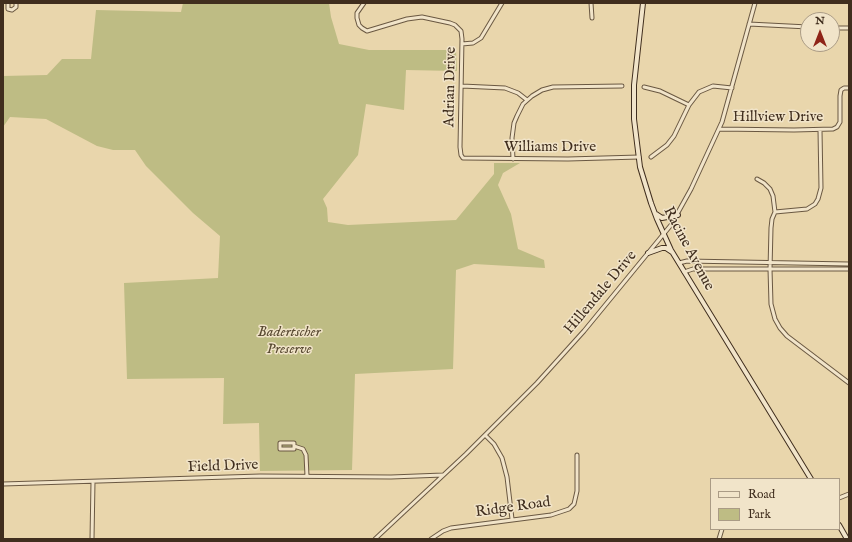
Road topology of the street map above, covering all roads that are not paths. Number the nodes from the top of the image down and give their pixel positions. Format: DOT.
graph roads {
  1 [pos="8,3"];
  2 [pos="16,3"];
  3 [pos="364,3"];
  4 [pos="502,3"];
  5 [pos="591,3"];
  6 [pos="643,3"];
  7 [pos="755,3"];
  8 [pos="592,18"];
  9 [pos="749,24"];
  10 [pos="800,27"];
  11 [pos="462,44"];
  12 [pos="462,86"];
  13 [pos="622,86"];
  14 [pos="644,87"];
  15 [pos="732,88"];
  16 [pos="849,88"];
  17 [pos="527,100"];
  18 [pos="689,105"];
  19 [pos="719,129"];
  20 [pos="820,130"];
  21 [pos="462,157"];
  22 [pos="638,157"];
  23 [pos="651,157"];
  24 [pos="512,159"];
  25 [pos="757,179"];
  26 [pos="654,212"];
  27 [pos="775,212"];
  28 [pos="678,215"];
  29 [pos="664,236"];
  30 [pos="673,252"];
  31 [pos="648,253"];
  32 [pos="679,263"];
  33 [pos="770,263"];
  34 [pos="849,264"];
  35 [pos="770,269"];
  36 [pos="849,269"];
  37 [pos="684,272"];
  38 [pos="849,382"];
  39 [pos="485,435"];
  40 [pos="294,446"];
  41 [pos="577,455"];
  42 [pos="307,476"];
  43 [pos="443,476"];
  44 [pos="810,478"];
  45 [pos="93,482"];
  46 [pos="3,484"];
  47 [pos="512,519"];
  48 [pos="840,527"];
  49 [pos="92,539"];
  50 [pos="375,539"];
  51 [pos="431,539"];
  52 [pos="847,539"];
  1 -- 2 [label="street"];
  3 -- 11 [label="street, Adrian Drive"];
  4 -- 11 [label="street"];
  5 -- 8 [label="street"];
  6 -- 22 [label="main road, Racine Avenue"];
  7 -- 9 [label="street, Hillendale Drive"];
  9 -- 10 [label="street"];
  9 -- 15 [label="street, Hillendale Drive"];
  11 -- 12 [label="street, Adrian Drive"];
  12 -- 17 [label="street"];
  12 -- 21 [label="street, Adrian Drive"];
  13 -- 17 [label="street"];
  14 -- 18 [label="street"];
  15 -- 18 [label="street"];
  15 -- 19 [label="street, Hillendale Drive"];
  16 -- 20 [label="street, Hillview Drive"];
  17 -- 24 [label="street"];
  18 -- 23 [label="street"];
  19 -- 20 [label="street, Hillview Drive"];
  19 -- 28 [label="street, Hillendale Drive"];
  20 -- 27 [label="street"];
  21 -- 24 [label="street, Williams Drive"];
  22 -- 24 [label="street, Williams Drive"];
  22 -- 26 [label="main road, Racine Avenue"];
  25 -- 27 [label="street"];
  26 -- 28 [label="main road"];
  26 -- 29 [label="main road, Racine Avenue"];
  27 -- 33 [label="street"];
  28 -- 29 [label="street, Hillendale Drive"];
  29 -- 30 [label="main road, Racine Avenue"];
  29 -- 31 [label="street, Hillendale Drive"];
  30 -- 31 [label="main road"];
  30 -- 32 [label="main road, Racine Avenue"];
  31 -- 39 [label="street, Hillendale Drive"];
  32 -- 33 [label="street"];
  32 -- 37 [label="main road, Racine Avenue"];
  33 -- 34 [label="street"];
  33 -- 35 [label="street"];
  35 -- 36 [label="street"];
  35 -- 37 [label="street"];
  35 -- 38 [label="street"];
  37 -- 44 [label="main road, Racine Avenue"];
  39 -- 43 [label="street, Hillendale Drive"];
  39 -- 47 [label="street"];
  40 -- 40 [label="street"];
  40 -- 42 [label="street"];
  41 -- 47 [label="street, Ridge Road"];
  42 -- 43 [label="street, Field Drive"];
  42 -- 45 [label="street, Field Drive"];
  43 -- 50 [label="street, Hillendale Drive"];
  45 -- 46 [label="street, Field Drive"];
  45 -- 49 [label="street"];
  47 -- 51 [label="street, Ridge Road"];
  48 -- 52 [label="main road"];
}
